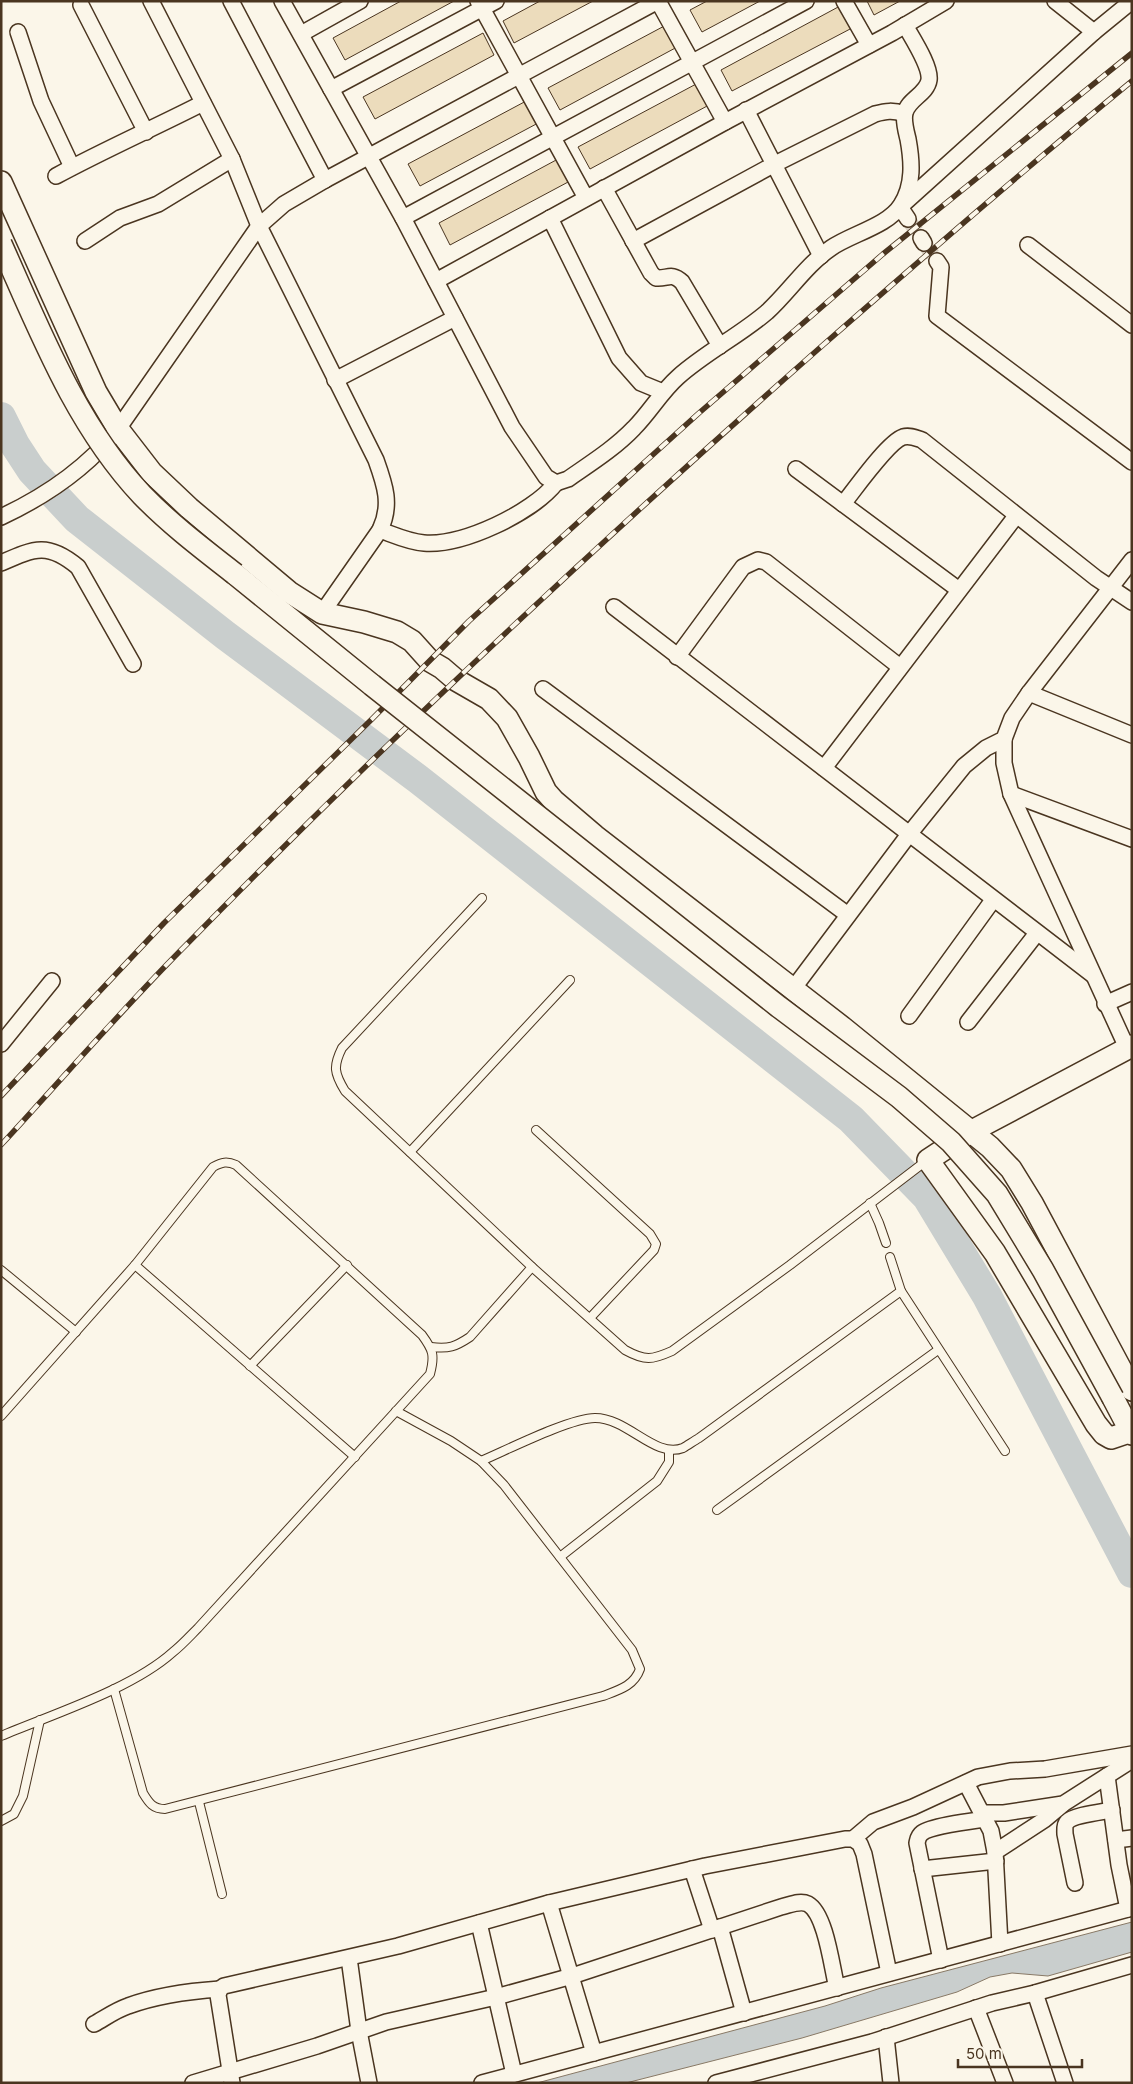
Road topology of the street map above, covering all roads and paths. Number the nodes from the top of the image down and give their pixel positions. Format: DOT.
graph roads {
  1 [pos="151,1"];
  2 [pos="232,1"];
  3 [pos="282,1"];
  4 [pos="360,1"];
  5 [pos="658,1"];
  6 [pos="806,1"];
  7 [pos="844,1"];
  8 [pos="946,1"];
  9 [pos="1055,1"];
  10 [pos="1132,1"];
  11 [pos="486,4"];
  12 [pos="81,5"];
  13 [pos="905,25"];
  14 [pos="18,32"];
  15 [pos="1094,32"];
  16 [pos="301,34"];
  17 [pos="869,45"];
  18 [pos="692,62"];
  19 [pos="520,76"];
  20 [pos="331,90"];
  21 [pos="203,103"];
  22 [pos="746,110"];
  23 [pos="904,114"];
  24 [pos="725,122"];
  25 [pos="146,132"];
  26 [pos="553,138"];
  27 [pos="368,157"];
  28 [pos="232,159"];
  29 [pos="773,165"];
  30 [pos="72,167"];
  31 [pos="56,176"];
  32 [pos="325,180"];
  33 [pos="1,182"];
  34 [pos="604,188"];
  35 [pos="586,198"];
  36 [pos="904,213"];
  37 [pos="403,218"];
  38 [pos="550,218"];
  39 [pos="259,226"];
  40 [pos="85,241"];
  41 [pos="634,241"];
  42 [pos="1,244"];
  43 [pos="1028,245"];
  44 [pos="821,256"];
  45 [pos="937,261"];
  46 [pos="436,280"];
  47 [pos="455,318"];
  48 [pos="1132,325"];
  49 [pos="720,346"];
  50 [pos="335,380"];
  51 [pos="663,392"];
  52 [pos="118,429"];
  53 [pos="1132,462"];
  54 [pos="796,468"];
  55 [pos="556,483"];
  56 [pos="843,504"];
  57 [pos="1016,516"];
  58 [pos="1,517"];
  59 [pos="380,530"];
  60 [pos="1132,560"];
  61 [pos="1,563"];
  62 [pos="1111,587"];
  63 [pos="959,590"];
  64 [pos="1132,602"];
  65 [pos="614,607"];
  66 [pos="322,613"];
  67 [pos="677,657"];
  68 [pos="133,664"];
  69 [pos="900,667"];
  70 [pos="543,688"];
  71 [pos="1029,694"];
  72 [pos="1132,736"];
  73 [pos="1004,739"];
  74 [pos="824,768"];
  75 [pos="1011,794"];
  76 [pos="910,833"];
  77 [pos="1132,839"];
  78 [pos="482,898"];
  79 [pos="993,900"];
  80 [pos="848,915"];
  81 [pos="1037,933"];
  82 [pos="1094,975"];
  83 [pos="570,980"];
  84 [pos="52,981"];
  85 [pos="792,989"];
  86 [pos="1132,992"];
  87 [pos="1105,1004"];
  88 [pos="909,1016"];
  89 [pos="968,1022"];
  90 [pos="1,1044"];
  91 [pos="1129,1047"];
  92 [pos="536,1130"];
  93 [pos="972,1131"];
  94 [pos="410,1152"];
  95 [pos="922,1164"];
  96 [pos="870,1203"];
  97 [pos="886,1243"];
  98 [pos="890,1257"];
  99 [pos="134,1265"];
  100 [pos="347,1265"];
  101 [pos="532,1267"];
  102 [pos="1,1270"];
  103 [pos="901,1291"];
  104 [pos="590,1318"];
  105 [pos="76,1332"];
  106 [pos="431,1347"];
  107 [pos="938,1350"];
  108 [pos="250,1366"];
  109 [pos="1123,1394"];
  110 [pos="396,1411"];
  111 [pos="1,1416"];
  112 [pos="1131,1433"];
  113 [pos="670,1450"];
  114 [pos="1005,1451"];
  115 [pos="355,1456"];
  116 [pos="481,1461"];
  117 [pos="717,1510"];
  118 [pos="560,1557"];
  119 [pos="114,1689"];
  120 [pos="40,1720"];
  121 [pos="1,1736"];
  122 [pos="1132,1754"];
  123 [pos="1132,1760"];
  124 [pos="1107,1776"];
  125 [pos="966,1783"];
  126 [pos="199,1802"];
  127 [pos="1063,1804"];
  128 [pos="1112,1810"];
  129 [pos="985,1816"];
  130 [pos="1,1821"];
  131 [pos="1132,1838"];
  132 [pos="853,1839"];
  133 [pos="1116,1840"];
  134 [pos="996,1856"];
  135 [pos="692,1869"];
  136 [pos="922,1869"];
  137 [pos="1075,1883"];
  138 [pos="222,1894"];
  139 [pos="549,1903"];
  140 [pos="1130,1909"];
  141 [pos="479,1923"];
  142 [pos="716,1929"];
  143 [pos="1000,1944"];
  144 [pos="350,1958"];
  145 [pos="941,1960"];
  146 [pos="1132,1965"];
  147 [pos="889,1973"];
  148 [pos="572,1976"];
  149 [pos="837,1988"];
  150 [pos="220,1989"];
  151 [pos="1035,1993"];
  152 [pos="496,1997"];
  153 [pos="976,2008"];
  154 [pos="744,2013"];
  155 [pos="94,2024"];
  156 [pos="359,2030"];
  157 [pos="886,2038"];
  158 [pos="594,2053"];
  159 [pos="514,2074"];
  160 [pos="231,2077"];
  161 [pos="193,2083"];
  162 [pos="369,2083"];
  163 [pos="482,2083"];
  164 [pos="716,2083"];
  165 [pos="891,2083"];
  166 [pos="1005,2083"];
  167 [pos="1064,2083"];
  1 -- 21 [label="street"];
  2 -- 32 [label="street"];
  3 -- 16 [label="street"];
  4 -- 16 [label="street"];
  5 -- 18 [label="street"];
  5 -- 19 [label="street"];
  6 -- 18 [label="street"];
  7 -- 17 [label="street"];
  8 -- 13 [label="street"];
  9 -- 15 [label="street"];
  10 -- 15 [label="street"];
  11 -- 19 [label="street"];
  11 -- 20 [label="street"];
  12 -- 25 [label="street"];
  13 -- 17 [label="street"];
  13 -- 23 [label="street"];
  14 -- 30 [label="street"];
  15 -- 36 [label="street"];
  16 -- 20 [label="street"];
  17 -- 22 [label="street"];
  18 -- 24 [label="street"];
  18 -- 26 [label="street"];
  19 -- 26 [label="street"];
  19 -- 27 [label="street"];
  20 -- 27 [label="street"];
  21 -- 25 [label="street"];
  21 -- 28 [label="street"];
  22 -- 24 [label="street"];
  22 -- 29 [label="street"];
  23 -- 29 [label="street"];
  23 -- 36 [label="street"];
  24 -- 34 [label="street"];
  25 -- 30 [label="street"];
  26 -- 35 [label="street"];
  26 -- 37 [label="street"];
  27 -- 32 [label="street"];
  27 -- 37 [label="street"];
  28 -- 39 [label="street"];
  28 -- 40 [label="street"];
  29 -- 41 [label="street"];
  29 -- 44 [label="street"];
  30 -- 31 [label="street"];
  32 -- 39 [label="street"];
  33 -- 52 [label="street"];
  34 -- 35 [label="street"];
  34 -- 41 [label="street"];
  35 -- 38 [label="street"];
  36 -- 44 [label="street"];
  37 -- 46 [label="street"];
  38 -- 46 [label="street"];
  38 -- 51 [label="street"];
  39 -- 50 [label="street"];
  39 -- 52 [label="street"];
  41 -- 49 [label="street"];
  42 -- 109 [label="street, bridge"];
  43 -- 48 [label="street"];
  44 -- 49 [label="street"];
  45 -- 53 [label="street"];
  46 -- 47 [label="street"];
  47 -- 50 [label="street"];
  47 -- 55 [label="street"];
  49 -- 51 [label="street"];
  50 -- 59 [label="street"];
  51 -- 55 [label="street"];
  52 -- 58 [label="street"];
  52 -- 66 [label="street"];
  54 -- 56 [label="street"];
  55 -- 59 [label="street"];
  56 -- 57 [label="street"];
  56 -- 63 [label="street"];
  57 -- 62 [label="street"];
  57 -- 63 [label="street"];
  59 -- 66 [label="street"];
  60 -- 62 [label="street"];
  61 -- 68 [label="street"];
  62 -- 64 [label="street"];
  62 -- 71 [label="street"];
  63 -- 69 [label="street"];
  65 -- 67 [label="street"];
  66 -- 85 [label="street"];
  67 -- 69 [label="street"];
  67 -- 74 [label="street"];
  69 -- 74 [label="street"];
  70 -- 80 [label="street"];
  71 -- 72 [label="street"];
  71 -- 73 [label="street"];
  73 -- 75 [label="street"];
  73 -- 76 [label="street"];
  74 -- 76 [label="street"];
  75 -- 77 [label="street"];
  75 -- 82 [label="street"];
  76 -- 79 [label="street"];
  76 -- 80 [label="street"];
  78 -- 94 [label="lane"];
  79 -- 81 [label="street"];
  79 -- 88 [label="street"];
  80 -- 85 [label="street"];
  81 -- 82 [label="street"];
  81 -- 89 [label="street"];
  82 -- 87 [label="street"];
  83 -- 94 [label="lane"];
  84 -- 90 [label="street"];
  85 -- 93 [label="street"];
  86 -- 87 [label="street"];
  87 -- 91 [label="street"];
  91 -- 93 [label="street"];
  92 -- 104 [label="lane"];
  93 -- 95 [label="street"];
  93 -- 109 [label="street"];
  94 -- 101 [label="lane"];
  95 -- 96 [label="lane"];
  95 -- 112 [label="street"];
  96 -- 97 [label="lane"];
  96 -- 104 [label="lane"];
  98 -- 103 [label="lane"];
  99 -- 100 [label="lane"];
  99 -- 105 [label="lane"];
  99 -- 108 [label="lane"];
  100 -- 106 [label="lane"];
  100 -- 108 [label="lane"];
  101 -- 104 [label="lane"];
  101 -- 106 [label="lane"];
  102 -- 105 [label="lane"];
  103 -- 107 [label="lane"];
  103 -- 113 [label="lane"];
  105 -- 111 [label="lane"];
  106 -- 110 [label="lane"];
  107 -- 114 [label="lane"];
  107 -- 117 [label="lane"];
  108 -- 115 [label="lane"];
  109 -- 112 [label="street"];
  110 -- 115 [label="lane"];
  110 -- 116 [label="lane"];
  113 -- 116 [label="lane"];
  113 -- 118 [label="lane"];
  115 -- 119 [label="lane"];
  116 -- 118 [label="lane"];
  118 -- 126 [label="lane"];
  119 -- 120 [label="lane"];
  119 -- 126 [label="lane"];
  120 -- 121 [label="lane"];
  120 -- 130 [label="lane"];
  122 -- 125 [label="street"];
  123 -- 124 [label="street"];
  124 -- 127 [label="street"];
  124 -- 128 [label="street"];
  125 -- 129 [label="street"];
  125 -- 132 [label="street"];
  126 -- 138 [label="lane"];
  127 -- 129 [label="street"];
  127 -- 134 [label="street"];
  128 -- 133 [label="street"];
  128 -- 137 [label="street"];
  129 -- 134 [label="street"];
  129 -- 136 [label="street"];
  131 -- 133 [label="street"];
  132 -- 135 [label="street"];
  132 -- 147 [label="street"];
  133 -- 140 [label="street"];
  134 -- 136 [label="street"];
  134 -- 143 [label="street"];
  135 -- 139 [label="street"];
  135 -- 142 [label="street"];
  136 -- 145 [label="street"];
  139 -- 141 [label="street"];
  139 -- 148 [label="street"];
  140 -- 143 [label="street"];
  141 -- 144 [label="street"];
  141 -- 152 [label="street"];
  142 -- 148 [label="street"];
  142 -- 149 [label="street"];
  142 -- 154 [label="street"];
  143 -- 145 [label="street"];
  144 -- 150 [label="street"];
  144 -- 156 [label="street"];
  145 -- 147 [label="street"];
  146 -- 151 [label="street"];
  147 -- 149 [label="street"];
  148 -- 152 [label="street"];
  148 -- 158 [label="street"];
  149 -- 154 [label="street"];
  150 -- 155 [label="street"];
  150 -- 160 [label="street"];
  151 -- 153 [label="street"];
  151 -- 167 [label="street"];
  152 -- 156 [label="street"];
  152 -- 159 [label="street"];
  153 -- 157 [label="street"];
  153 -- 166 [label="street"];
  154 -- 158 [label="street"];
  156 -- 160 [label="street"];
  156 -- 162 [label="street"];
  157 -- 164 [label="street"];
  157 -- 165 [label="street"];
  158 -- 159 [label="street"];
  159 -- 163 [label="street"];
  160 -- 161 [label="street"];
}
